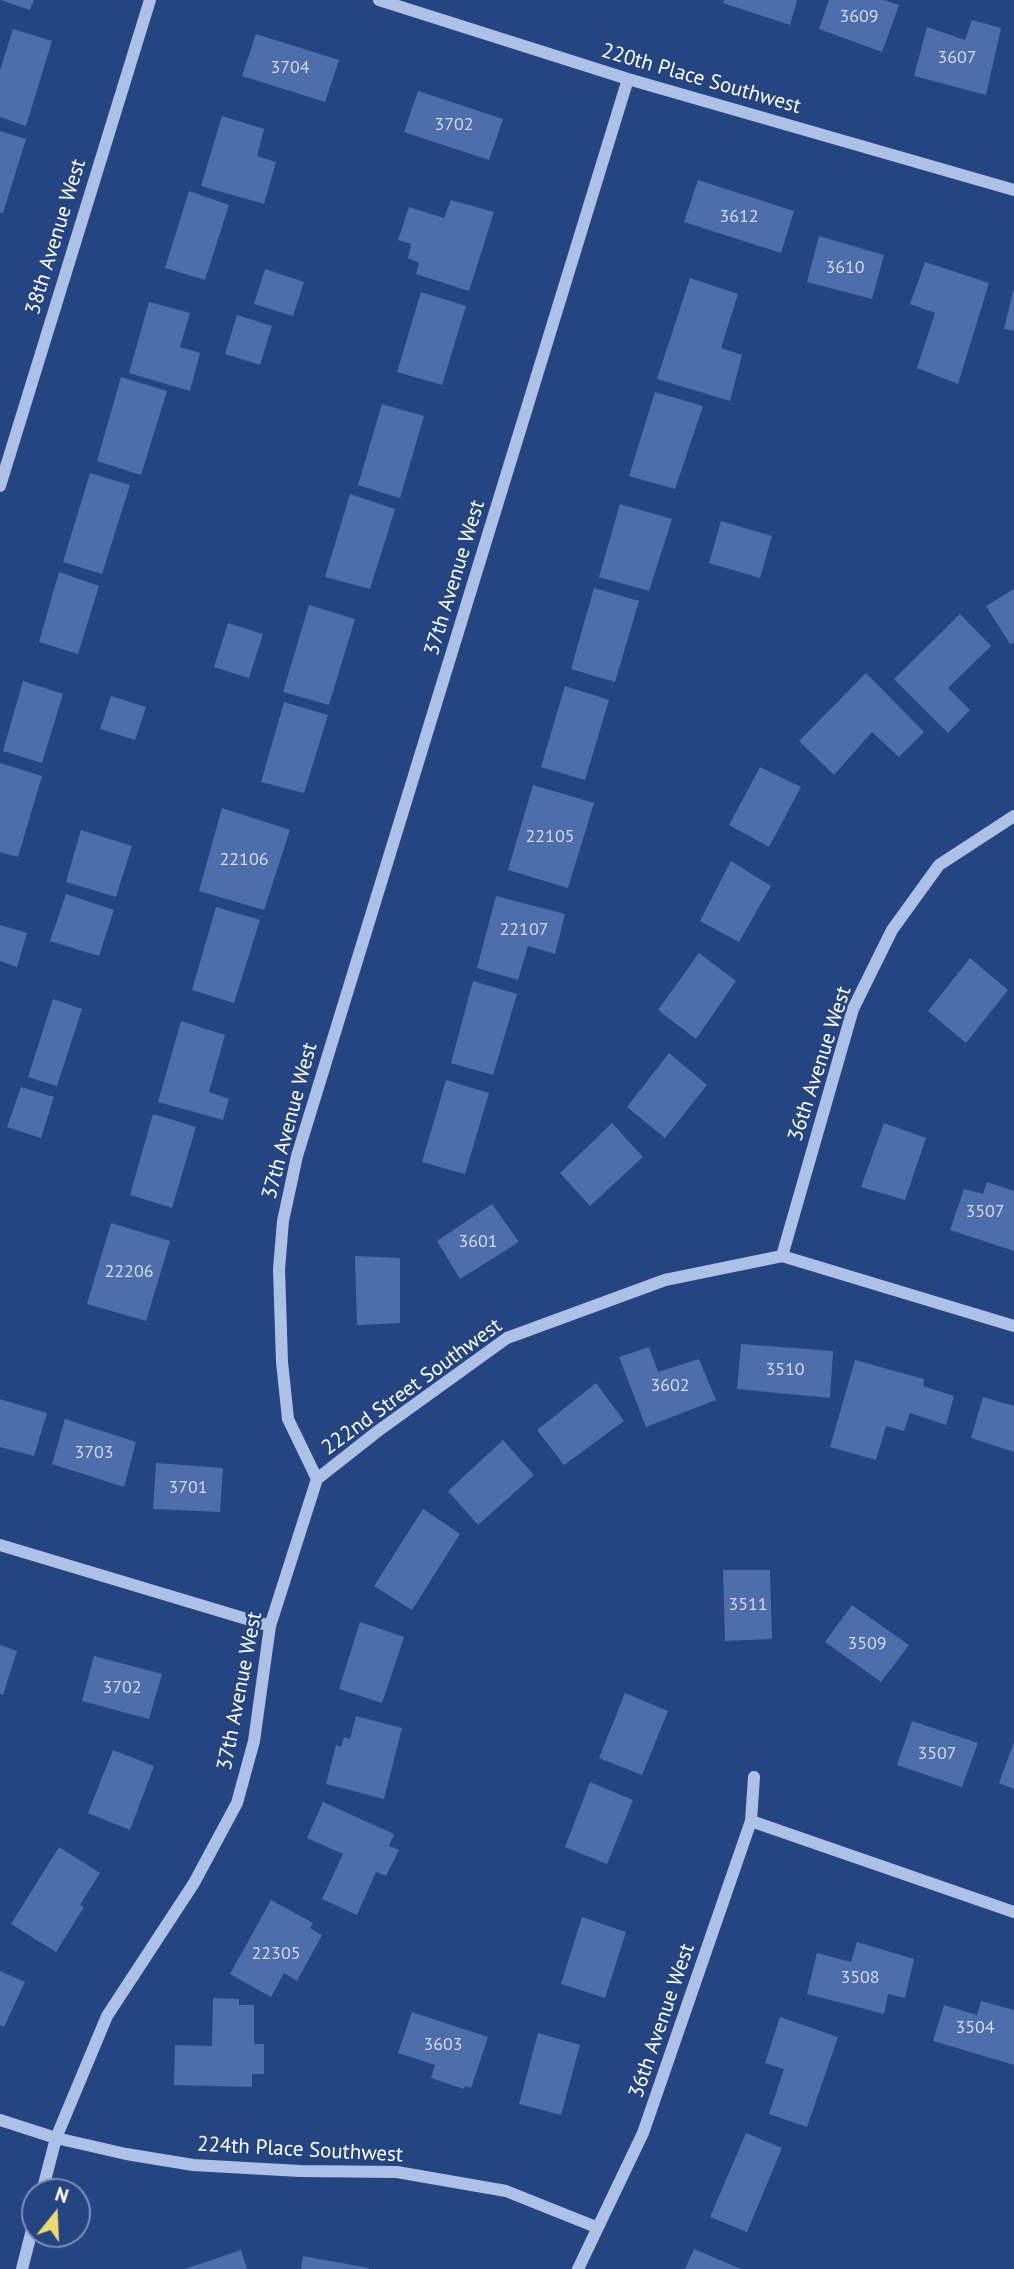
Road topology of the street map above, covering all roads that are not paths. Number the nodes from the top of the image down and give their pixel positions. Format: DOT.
graph roads {
  1 [pos="150,0"];
  2 [pos="379,0"];
  3 [pos="628,79"];
  4 [pos="1014,190"];
  5 [pos="0,486"];
  6 [pos="1014,816"];
  7 [pos="782,1256"];
  8 [pos="1014,1326"];
  9 [pos="317,1479"];
  10 [pos="0,1545"];
  11 [pos="270,1626"];
  12 [pos="754,1777"];
  13 [pos="751,1821"];
  14 [pos="1014,1912"];
  15 [pos="0,2120"];
  16 [pos="56,2138"];
  17 [pos="46,2178"];
  18 [pos="596,2227"];
  19 [pos="27,2248"];
  20 [pos="22,2269"];
  21 [pos="578,2269"];
  1 -- 5 [label="street, 38th Avenue West"];
  2 -- 3 [label="street, 220th Place Southwest"];
  3 -- 4 [label="street, 220th Place Southwest"];
  3 -- 9 [label="street, 37th Avenue West"];
  6 -- 7 [label="street, 36th Avenue West"];
  7 -- 8 [label="street, 222nd Street Southwest"];
  7 -- 9 [label="street, 222nd Street Southwest"];
  9 -- 11 [label="street, 37th Avenue West"];
  10 -- 11 [label="street"];
  11 -- 16 [label="street, 37th Avenue West"];
  12 -- 13 [label="street, 36th Avenue West"];
  13 -- 14 [label="street"];
  13 -- 18 [label="street, 36th Avenue West"];
  15 -- 16 [label="street, 224th Place Southwest"];
  16 -- 17 [label="street, 37th Avenue West"];
  16 -- 18 [label="street, 224th Place Southwest"];
  18 -- 21 [label="street, 36th Avenue West"];
  19 -- 20 [label="street"];
}
